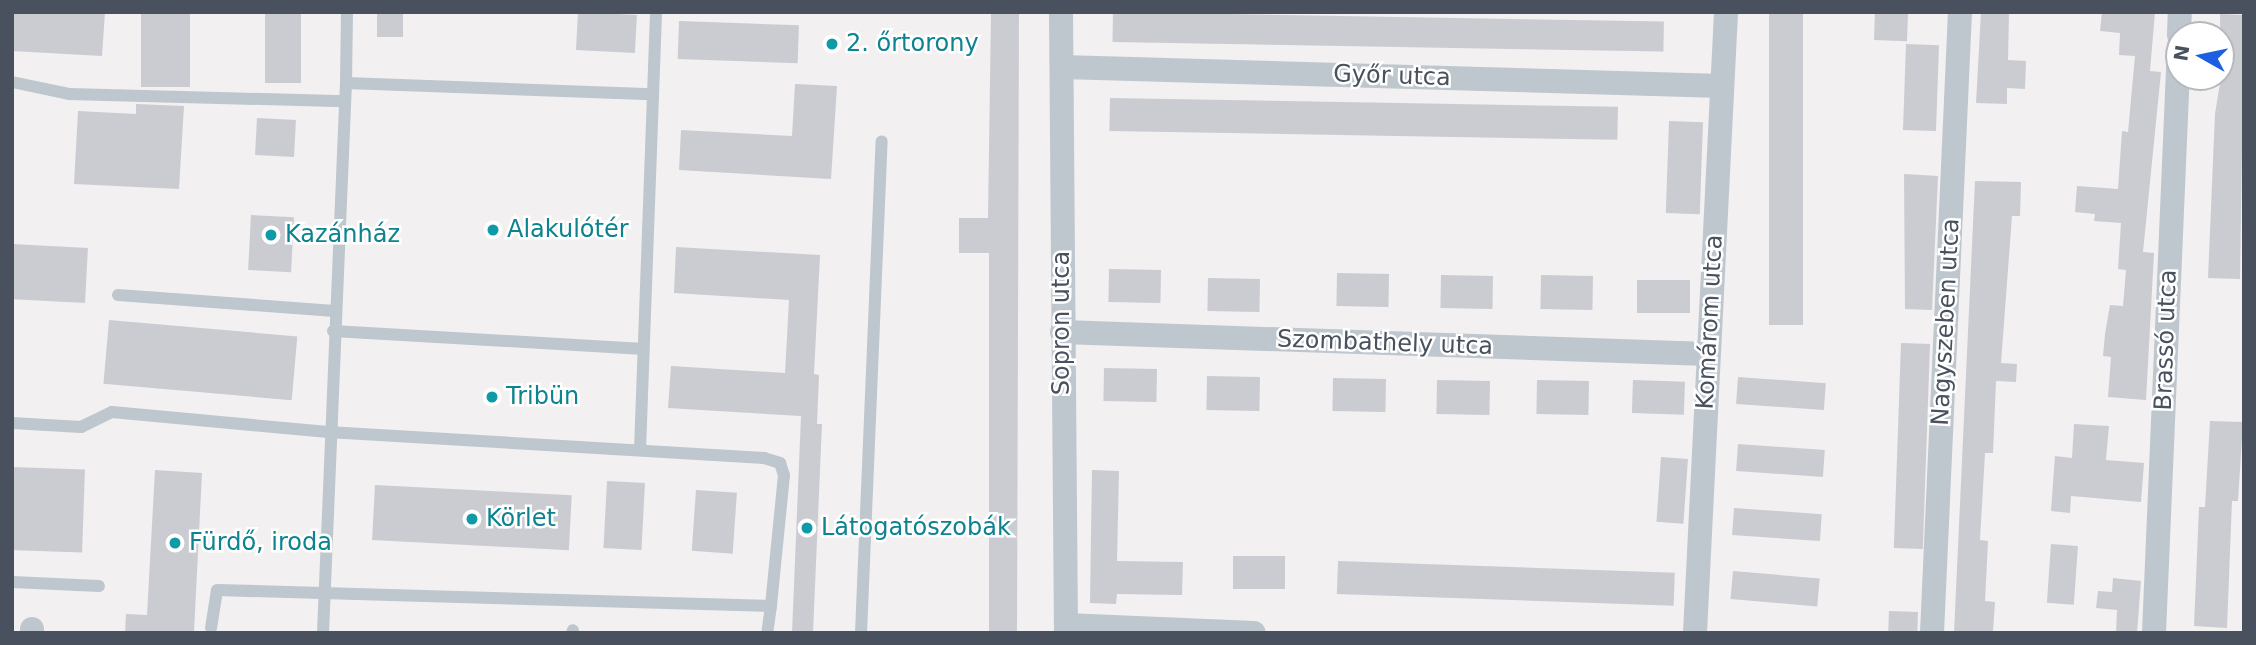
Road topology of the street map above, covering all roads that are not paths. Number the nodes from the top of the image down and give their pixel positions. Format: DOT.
graph roads {
  1 [pos="347,12"];
  2 [pos="656,12"];
  3 [pos="1061,12"];
  4 [pos="1726,12"];
  5 [pos="1960,12"];
  6 [pos="1062,67"];
  7 [pos="12,82"];
  8 [pos="345,83"];
  9 [pos="1722,86"];
  10 [pos="2177,91"];
  11 [pos="652,94"];
  12 [pos="345,101"];
  13 [pos="882,141"];
  14 [pos="118,295"];
  15 [pos="334,312"];
  16 [pos="333,331"];
  17 [pos="1062,332"];
  18 [pos="643,349"];
  19 [pos="1708,354"];
  20 [pos="12,423"];
  21 [pos="328,432"];
  22 [pos="640,450"];
  23 [pos="12,582"];
  24 [pos="99,586"];
  25 [pos="324,594"];
  26 [pos="771,606"];
  27 [pos="211,628"];
  28 [pos="1066,629"];
  29 [pos="323,633"];
  30 [pos="767,633"];
  31 [pos="861,633"];
  32 [pos="1254,633"];
  33 [pos="1695,633"];
  34 [pos="1932,633"];
  35 [pos="2154,633"];
  1 -- 8 [label="lane"];
  2 -- 11 [label="lane"];
  3 -- 6 [label="street, Sopron utca"];
  4 -- 9 [label="street, Komárom utca"];
  5 -- 34 [label="street, Nagyszeben utca"];
  6 -- 9 [label="street, Győr utca"];
  6 -- 17 [label="street, Sopron utca"];
  7 -- 12 [label="lane"];
  8 -- 11 [label="lane"];
  8 -- 12 [label="lane"];
  9 -- 19 [label="street, Komárom utca"];
  10 -- 35 [label="street, Brassó utca"];
  11 -- 18 [label="lane"];
  12 -- 15 [label="lane"];
  13 -- 31 [label="lane"];
  14 -- 15 [label="lane"];
  15 -- 16 [label="lane"];
  16 -- 18 [label="lane"];
  16 -- 21 [label="lane"];
  17 -- 19 [label="street, Szombathely utca"];
  17 -- 28 [label="street, Sopron utca"];
  18 -- 22 [label="lane"];
  19 -- 33 [label="street, Komárom utca"];
  20 -- 21 [label="lane"];
  21 -- 22 [label="lane"];
  21 -- 25 [label="lane"];
  22 -- 26 [label="lane"];
  23 -- 24 [label="lane"];
  25 -- 26 [label="lane"];
  25 -- 27 [label="lane"];
  25 -- 29 [label="lane"];
  26 -- 30 [label="lane"];
  28 -- 32 [label="street"];
}
